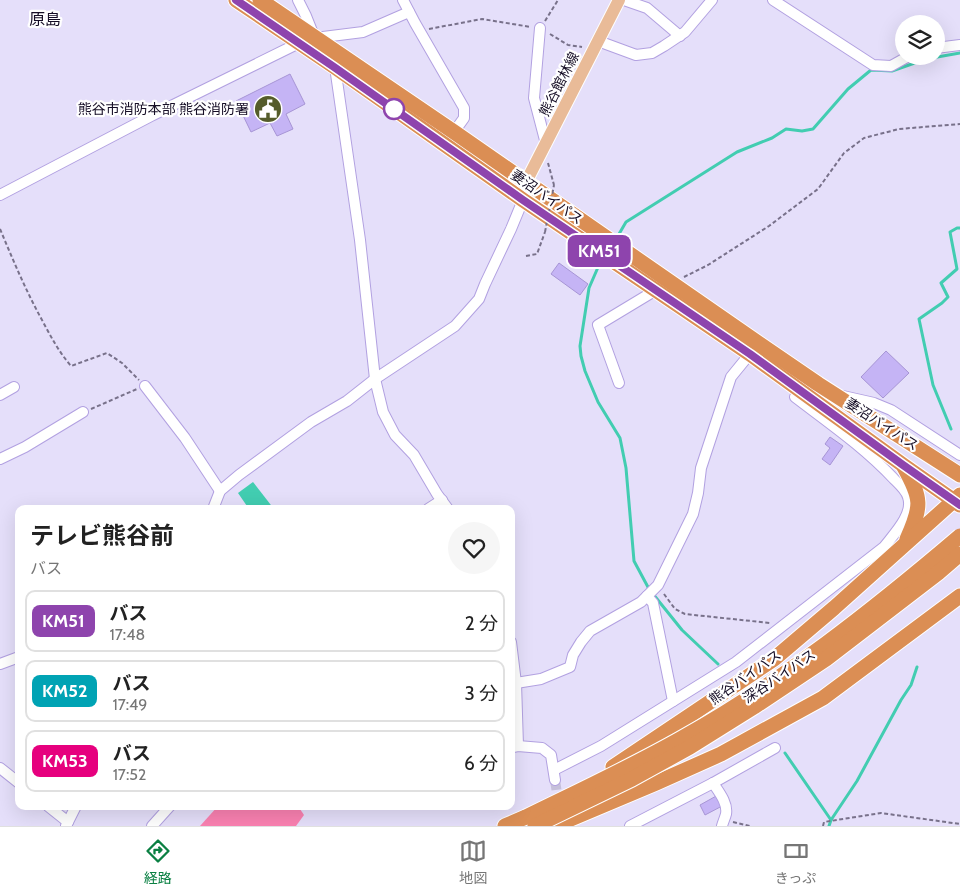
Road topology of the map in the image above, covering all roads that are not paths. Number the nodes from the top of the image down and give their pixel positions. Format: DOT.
graph roads {
  1 [pos="236,0"];
  2 [pos="260,0"];
  3 [pos="298,0"];
  4 [pos="403,0"];
  5 [pos="619,0"];
  6 [pos="624,0"];
  7 [pos="712,0"];
  8 [pos="773,0"];
  9 [pos="409,12"];
  10 [pos="540,28"];
  11 [pos="680,36"];
  12 [pos="299,43"];
  13 [pos="313,45"];
  14 [pos="596,45"];
  15 [pos="960,45"];
  16 [pos="945,47"];
  17 [pos="895,64"];
  18 [pos="334,67"];
  19 [pos="454,132"];
  20 [pos="546,144"];
  21 [pos="526,182"];
  22 [pos="0,195"];
  23 [pos="523,200"];
  24 [pos="656,290"];
  25 [pos="754,349"];
  26 [pos="375,379"];
  27 [pos="619,383"];
  28 [pos="145,386"];
  29 [pos="14,387"];
  30 [pos="800,390"];
  31 [pos="834,394"];
  32 [pos="0,395"];
  33 [pos="83,412"];
  34 [pos="960,455"];
  35 [pos="0,459"];
  36 [pos="903,465"];
  37 [pos="960,475"];
  38 [pos="220,491"];
  39 [pos="442,500"];
  40 [pos="958,500"];
  41 [pos="215,505"];
  42 [pos="434,505"];
  43 [pos="445,505"];
  44 [pos="960,536"];
  45 [pos="905,545"];
  46 [pos="960,554"];
  47 [pos="647,596"];
  48 [pos="960,596"];
  49 [pos="15,658"];
  50 [pos="0,664"];
  51 [pos="515,675"];
  52 [pos="516,683"];
  53 [pos="673,701"];
  54 [pos="515,746"];
  55 [pos="775,748"];
  56 [pos="0,768"];
  57 [pos="15,780"];
  58 [pos="714,783"];
  59 [pos="52,810"];
  60 [pos="74,810"];
  61 [pos="166,810"];
  62 [pos="531,822"];
  63 [pos="723,823"];
  64 [pos="67,824"];
  65 [pos="152,826"];
  66 [pos="505,826"];
  67 [pos="554,826"];
  68 [pos="630,826"];
  1 -- 12 [label="highway, 妻沼バイパス"];
  2 -- 13 [label="highway, 妻沼バイパス"];
  3 -- 13 [label="street"];
  4 -- 9 [label="street"];
  5 -- 14 [label="main road, 熊谷館林線"];
  6 -- 11 [label="street"];
  7 -- 11 [label="street"];
  8 -- 17 [label="street"];
  9 -- 13 [label="street"];
  9 -- 19 [label="street"];
  10 -- 20 [label="street"];
  11 -- 14 [label="street"];
  12 -- 13 [label="highway, 妻沼バイパス"];
  12 -- 22 [label="street"];
  13 -- 18 [label="highway, 妻沼バイパス"];
  13 -- 19 [label="highway, 妻沼バイパス"];
  14 -- 20 [label="main road, 熊谷館林線"];
  15 -- 16 [label="street"];
  18 -- 23 [label="highway, 妻沼バイパス"];
  18 -- 26 [label="street"];
  19 -- 21 [label="highway, 妻沼バイパス"];
  20 -- 21 [label="main road, 熊谷館林線"];
  21 -- 23 [label="street"];
  21 -- 25 [label="highway, 妻沼バイパス"];
  23 -- 24 [label="highway, 妻沼バイパス"];
  23 -- 26 [label="street"];
  24 -- 25 [label="highway, 妻沼バイパス"];
  24 -- 27 [label="street"];
  25 -- 30 [label="highway, 妻沼バイパス"];
  25 -- 31 [label="highway, 妻沼バイパス"];
  25 -- 47 [label="street"];
  26 -- 38 [label="street"];
  26 -- 39 [label="street"];
  28 -- 38 [label="street"];
  29 -- 32 [label="street"];
  30 -- 36 [label="highway, 妻沼バイパス"];
  30 -- 53 [label="street"];
  31 -- 34 [label="street"];
  31 -- 37 [label="highway, 妻沼バイパス"];
  33 -- 35 [label="street"];
  36 -- 40 [label="highway, 妻沼バイパス"];
  36 -- 45 [label="highway"];
  38 -- 41 [label="street"];
  39 -- 42 [label="street"];
  39 -- 43 [label="street"];
  40 -- 45 [label="highway, 熊谷バイパス"];
  44 -- 62 [label="highway, 深谷バイパス, bridge"];
  45 -- 62 [label="highway, 熊谷バイパス, bridge"];
  46 -- 62 [label="highway, 深谷バイパス, bridge"];
  47 -- 52 [label="street"];
  47 -- 53 [label="street"];
  48 -- 67 [label="highway"];
  49 -- 50 [label="street"];
  51 -- 52 [label="street"];
  52 -- 54 [label="street"];
  53 -- 54 [label="street"];
  55 -- 58 [label="street"];
  56 -- 57 [label="street"];
  58 -- 63 [label="street"];
  58 -- 68 [label="street"];
  59 -- 64 [label="street"];
  60 -- 64 [label="street"];
  61 -- 65 [label="street"];
  62 -- 66 [label="highway, 熊谷バイパス"];
}
